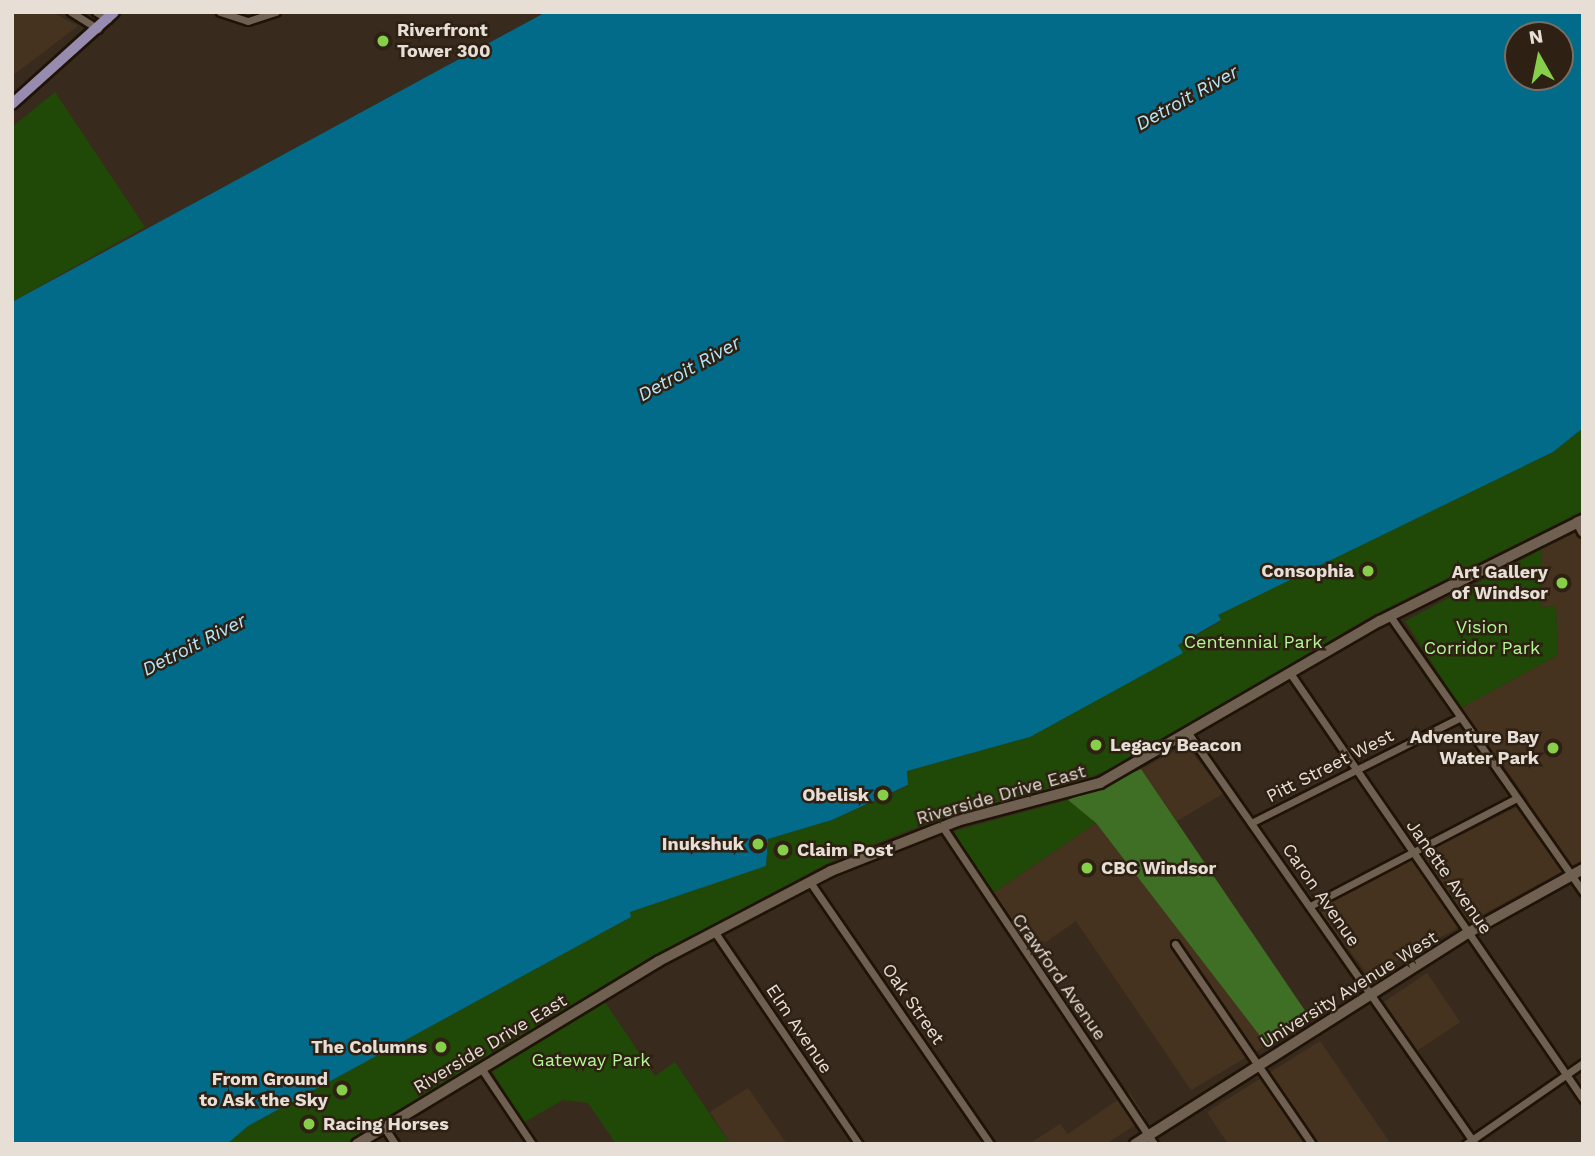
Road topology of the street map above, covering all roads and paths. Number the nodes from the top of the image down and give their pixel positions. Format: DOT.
graph roads {
  1 [pos="71,12"];
  2 [pos="96,12"];
  3 [pos="124,12"];
  4 [pos="276,12"];
  5 [pos="223,14"];
  6 [pos="111,16"];
  7 [pos="98,29"];
  8 [pos="13,101"];
  9 [pos="1581,525"];
  10 [pos="1390,616"];
  11 [pos="1290,673"];
  12 [pos="1461,717"];
  13 [pos="1188,733"];
  14 [pos="1356,770"];
  15 [pos="1517,798"];
  16 [pos="1251,823"];
  17 [pos="942,826"];
  18 [pos="1413,852"];
  19 [pos="1583,869"];
  20 [pos="1571,875"];
  21 [pos="810,881"];
  22 [pos="1583,892"];
  23 [pos="1310,906"];
  24 [pos="714,931"];
  25 [pos="1468,933"];
  26 [pos="1175,944"];
  27 [pos="1372,994"];
  28 [pos="1583,1063"];
  29 [pos="1259,1066"];
  30 [pos="481,1068"];
  31 [pos="1566,1074"];
  32 [pos="1583,1099"];
  33 [pos="384,1128"];
  34 [pos="1152,1139"];
  35 [pos="1471,1142"];
  36 [pos="356,1144"];
  37 [pos="395,1144"];
  38 [pos="532,1144"];
  39 [pos="859,1144"];
  40 [pos="990,1144"];
  41 [pos="1135,1144"];
  42 [pos="1312,1144"];
  1 -- 7 [label="street"];
  2 -- 6 [label="street"];
  3 -- 6 [label="main road"];
  4 -- 5 [label="street"];
  6 -- 7 [label="main road"];
  7 -- 8 [label="main road"];
  9 -- 10 [label="main road, Riverside Drive East"];
  10 -- 11 [label="main road, Riverside Drive East"];
  10 -- 12 [label="street"];
  11 -- 13 [label="main road, Riverside Drive East"];
  11 -- 14 [label="street, Janette Avenue"];
  12 -- 14 [label="street, Pitt Street West"];
  12 -- 15 [label="street"];
  13 -- 16 [label="street, Caron Avenue"];
  13 -- 17 [label="main road, Riverside Drive East"];
  14 -- 16 [label="street, Pitt Street West"];
  14 -- 18 [label="street, Janette Avenue"];
  15 -- 18 [label="street"];
  15 -- 20 [label="street"];
  16 -- 23 [label="street, Caron Avenue"];
  17 -- 21 [label="main road, Riverside Drive East"];
  17 -- 34 [label="street, Crawford Avenue"];
  18 -- 23 [label="street"];
  18 -- 25 [label="street, Janette Avenue"];
  19 -- 20 [label="main road, University Avenue West"];
  20 -- 22 [label="street"];
  20 -- 25 [label="main road, University Avenue West"];
  21 -- 24 [label="main road, Riverside Drive East"];
  21 -- 40 [label="street, Oak Street"];
  23 -- 27 [label="street, Caron Avenue"];
  24 -- 30 [label="main road, Riverside Drive East"];
  24 -- 39 [label="street, Elm Avenue"];
  25 -- 27 [label="main road, University Avenue West"];
  25 -- 31 [label="street, Janette Avenue"];
  26 -- 29 [label="street"];
  27 -- 29 [label="main road, University Avenue West"];
  27 -- 35 [label="street, Caron Avenue"];
  28 -- 31 [label="street"];
  29 -- 34 [label="main road, University Avenue West"];
  29 -- 42 [label="street"];
  30 -- 33 [label="main road, Riverside Drive East"];
  30 -- 38 [label="street"];
  31 -- 32 [label="street, Janette Avenue"];
  31 -- 35 [label="street"];
  33 -- 36 [label="main road, Riverside Drive East"];
  33 -- 37 [label="street"];
  34 -- 41 [label="main road, University Avenue West"];
}
